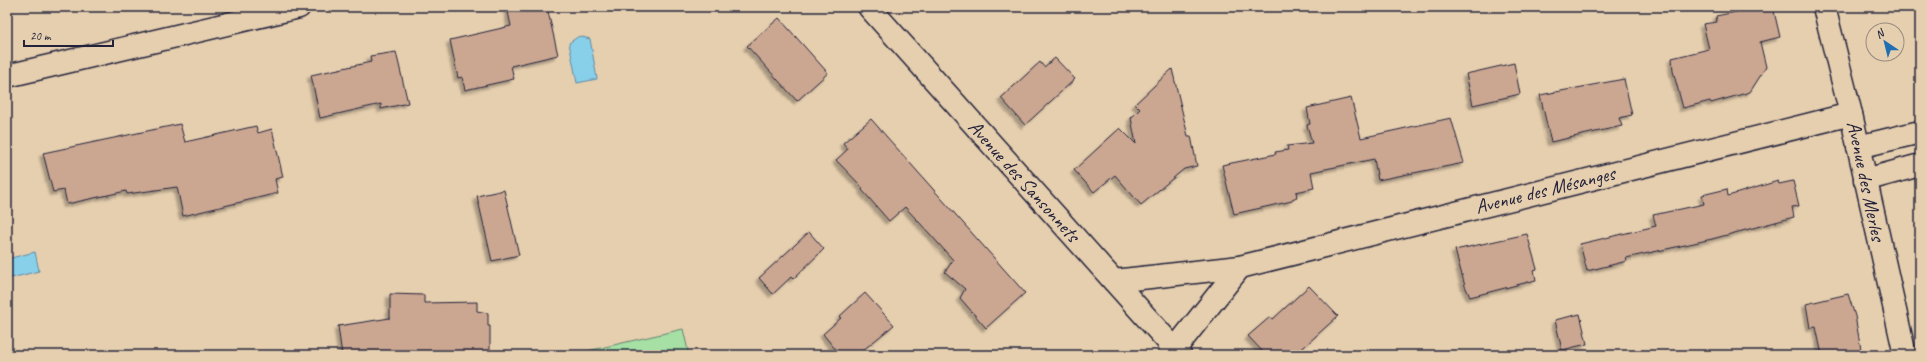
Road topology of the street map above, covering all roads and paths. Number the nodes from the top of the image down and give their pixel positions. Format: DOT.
graph roads {
  1 [pos="299,7"];
  2 [pos="869,7"];
  3 [pos="1824,7"];
  4 [pos="7,76"];
  5 [pos="1851,114"];
  6 [pos="1920,132"];
  7 [pos="1858,147"];
  8 [pos="1920,166"];
  9 [pos="1865,180"];
  10 [pos="1240,267"];
  11 [pos="1114,281"];
  12 [pos="1174,353"];
  13 [pos="1905,355"];
  1 -- 4 [label="street"];
  2 -- 11 [label="street, Avenue des Sansonnets"];
  3 -- 5 [label="street, Avenue des Merles"];
  5 -- 7 [label="street, Avenue des Merles"];
  5 -- 10 [label="street, Avenue des Mésanges"];
  6 -- 7 [label="street"];
  7 -- 9 [label="street, Avenue des Merles"];
  8 -- 9 [label="street"];
  9 -- 13 [label="street, Avenue des Merles"];
  10 -- 11 [label="street, Avenue des Mésanges"];
  10 -- 12 [label="street"];
  11 -- 12 [label="street, Avenue des Sansonnets"];
}
